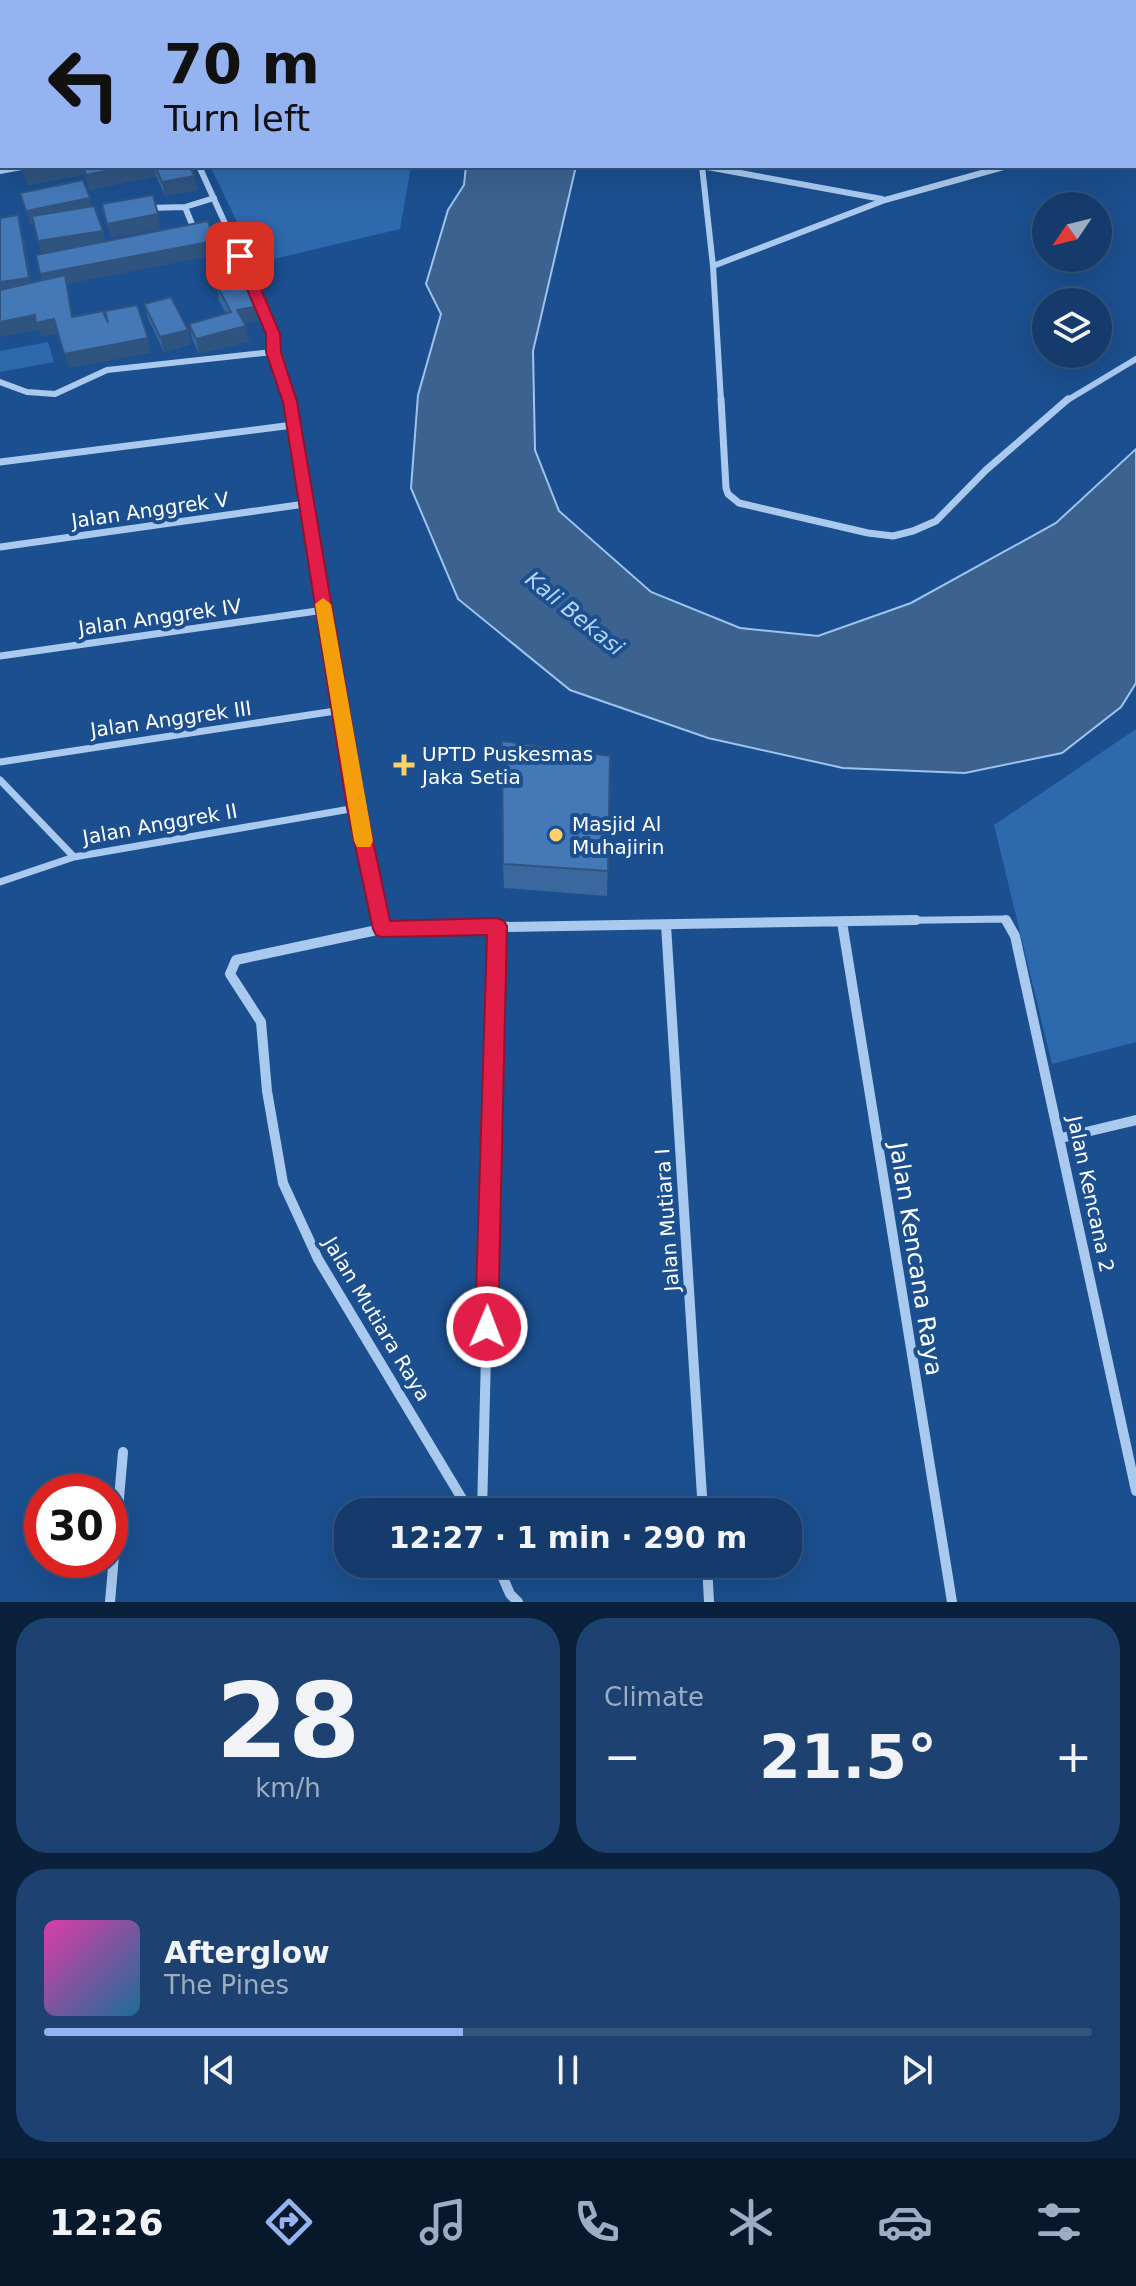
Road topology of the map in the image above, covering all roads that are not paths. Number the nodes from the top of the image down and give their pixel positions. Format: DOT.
graph roads {
  1 [pos="200,168"];
  2 [pos="702,168"];
  3 [pos="713,168"];
  4 [pos="1001,168"];
  5 [pos="214,198"];
  6 [pos="885,200"];
  7 [pos="140,206"];
  8 [pos="185,207"];
  9 [pos="229,231"];
  10 [pos="196,235"];
  11 [pos="181,238"];
  12 [pos="713,266"];
  13 [pos="273,352"];
  14 [pos="1136,359"];
  15 [pos="0,382"];
  16 [pos="293,425"];
  17 [pos="0,462"];
  18 [pos="305,504"];
  19 [pos="0,547"];
  20 [pos="324,610"];
  21 [pos="0,656"];
  22 [pos="342,710"];
  23 [pos="2,761"];
  24 [pos="0,780"];
  25 [pos="356,808"];
  26 [pos="74,857"];
  27 [pos="0,882"];
  28 [pos="842,922"];
  29 [pos="666,925"];
  30 [pos="497,926"];
  31 [pos="382,929"];
  32 [pos="1136,1120"];
  33 [pos="1061,1138"];
  34 [pos="123,1452"];
  35 [pos="1136,1491"];
  36 [pos="462,1498"];
  37 [pos="482,1498"];
  38 [pos="702,1498"];
  39 [pos="503,1578"];
  40 [pos="708,1578"];
  41 [pos="110,1602"];
  42 [pos="518,1602"];
  43 [pos="709,1602"];
  44 [pos="952,1602"];
  1 -- 5 [label="street"];
  2 -- 12 [label="street"];
  3 -- 6 [label="street"];
  4 -- 6 [label="street"];
  5 -- 8 [label="street"];
  5 -- 9 [label="street"];
  6 -- 12 [label="street"];
  7 -- 8 [label="street"];
  8 -- 10 [label="street"];
  9 -- 10 [label="street"];
  9 -- 13 [label="street"];
  10 -- 11 [label="street"];
  12 -- 14 [label="street"];
  13 -- 15 [label="street"];
  13 -- 16 [label="street"];
  16 -- 17 [label="street"];
  16 -- 18 [label="street"];
  18 -- 19 [label="street, Jalan Anggrek V"];
  18 -- 20 [label="street"];
  20 -- 21 [label="street, Jalan Anggrek IV"];
  20 -- 22 [label="street"];
  22 -- 23 [label="street, Jalan Anggrek III"];
  22 -- 25 [label="street"];
  24 -- 26 [label="street, Jalan Anggrek II"];
  25 -- 26 [label="street, Jalan Anggrek II"];
  25 -- 31 [label="street"];
  26 -- 27 [label="street"];
  28 -- 29 [label="street"];
  28 -- 33 [label="street, Jalan Kencana 2"];
  28 -- 44 [label="street, Jalan Kencana Raya"];
  29 -- 30 [label="street"];
  29 -- 38 [label="street, Jalan Mutiara I"];
  30 -- 31 [label="street"];
  30 -- 37 [label="street"];
  31 -- 36 [label="street, Jalan Mutiara Raya"];
  32 -- 33 [label="street"];
  33 -- 35 [label="street, Jalan Kencana 2"];
  34 -- 41 [label="street"];
  39 -- 42 [label="street"];
  40 -- 43 [label="street"];
}
